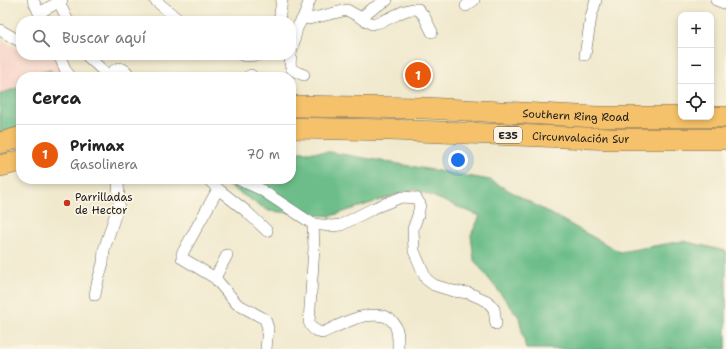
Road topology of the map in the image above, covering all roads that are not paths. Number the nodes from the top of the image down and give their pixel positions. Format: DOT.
graph roads {
  1 [pos="33,0"];
  2 [pos="155,0"];
  3 [pos="282,0"];
  4 [pos="310,0"];
  5 [pos="387,0"];
  6 [pos="596,0"];
  7 [pos="716,0"];
  8 [pos="60,1"];
  9 [pos="726,4"];
  10 [pos="305,14"];
  11 [pos="41,16"];
  12 [pos="42,16"];
  13 [pos="66,16"];
  14 [pos="174,16"];
  15 [pos="280,16"];
  16 [pos="361,18"];
  17 [pos="0,30"];
  18 [pos="296,32"];
  19 [pos="432,32"];
  20 [pos="16,39"];
  21 [pos="585,55"];
  22 [pos="61,60"];
  23 [pos="91,60"];
  24 [pos="290,60"];
  25 [pos="66,72"];
  26 [pos="105,72"];
  27 [pos="112,72"];
  28 [pos="127,72"];
  29 [pos="304,75"];
  30 [pos="296,106"];
  31 [pos="726,117"];
  32 [pos="296,128"];
  33 [pos="16,138"];
  34 [pos="726,139"];
  35 [pos="0,143"];
  36 [pos="16,162"];
  37 [pos="0,166"];
  38 [pos="118,184"];
  39 [pos="213,184"];
  40 [pos="249,184"];
  41 [pos="218,189"];
  42 [pos="313,224"];
  43 [pos="267,231"];
  44 [pos="227,255"];
  45 [pos="215,278"];
  46 [pos="95,295"];
  47 [pos="496,324"];
  48 [pos="266,349"];
  49 [pos="398,349"];
  1 -- 11 [label="street"];
  2 -- 14 [label="street"];
  3 -- 15 [label="street"];
  4 -- 10 [label="street"];
  5 -- 16 [label="street"];
  6 -- 21 [label="street"];
  7 -- 9 [label="street"];
  8 -- 12 [label="street"];
  8 -- 13 [label="street"];
  10 -- 16 [label="street"];
  10 -- 18 [label="street"];
  16 -- 19 [label="street"];
  17 -- 20 [label="street"];
  22 -- 25 [label="street"];
  23 -- 26 [label="street"];
  24 -- 29 [label="street"];
  27 -- 28 [label="street"];
  30 -- 31 [label="highway, Southern Ring Road / E35"];
  32 -- 34 [label="highway, Circunvalación Sur / E35"];
  33 -- 35 [label="highway"];
  36 -- 37 [label="highway"];
  38 -- 46 [label="street"];
  39 -- 41 [label="street"];
  40 -- 42 [label="street"];
  41 -- 43 [label="street"];
  41 -- 45 [label="street"];
  42 -- 47 [label="street"];
  42 -- 49 [label="street"];
  44 -- 45 [label="street"];
  45 -- 48 [label="street"];
}
